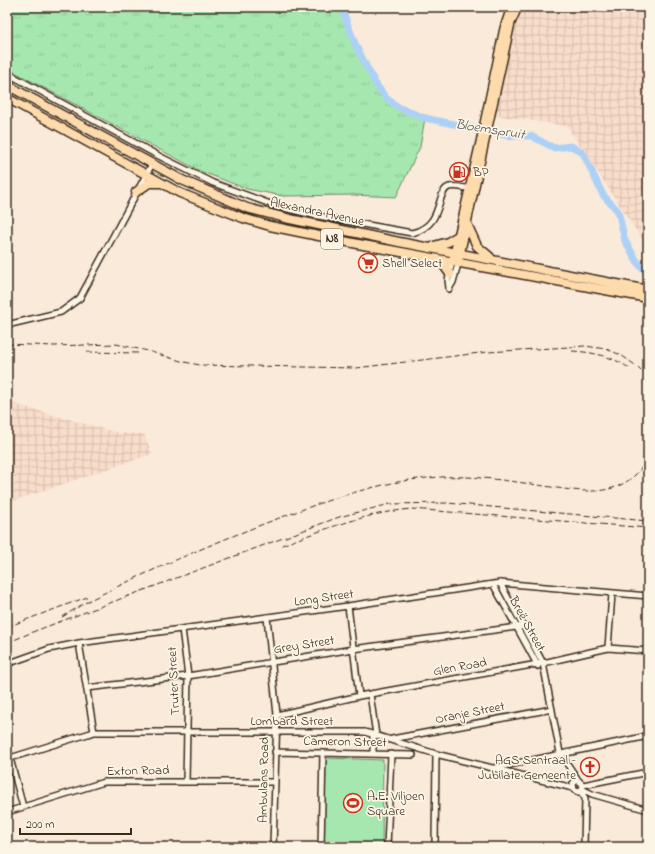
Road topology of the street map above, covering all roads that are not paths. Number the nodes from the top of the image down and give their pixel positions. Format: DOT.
graph roads {
  1 [pos="511,7"];
  2 [pos="518,7"];
  3 [pos="7,73"];
  4 [pos="7,85"];
  5 [pos="7,98"];
  6 [pos="487,123"];
  7 [pos="152,164"];
  8 [pos="146,175"];
  9 [pos="164,184"];
  10 [pos="473,189"];
  11 [pos="136,192"];
  12 [pos="218,196"];
  13 [pos="215,207"];
  14 [pos="467,224"];
  15 [pos="458,236"];
  16 [pos="421,246"];
  17 [pos="458,252"];
  18 [pos="494,259"];
  19 [pos="440,260"];
  20 [pos="455,263"];
  21 [pos="450,274"];
  22 [pos="648,290"];
  23 [pos="648,298"];
  24 [pos="7,325"];
  25 [pos="500,583"];
  26 [pos="493,584"];
  27 [pos="612,594"];
  28 [pos="648,596"];
  29 [pos="348,606"];
  30 [pos="267,618"];
  31 [pos="524,626"];
  32 [pos="517,627"];
  33 [pos="182,629"];
  34 [pos="79,643"];
  35 [pos="608,648"];
  36 [pos="353,649"];
  37 [pos="648,651"];
  38 [pos="271,661"];
  39 [pos="7,664"];
  40 [pos="540,664"];
  41 [pos="188,676"];
  42 [pos="87,688"];
  43 [pos="370,694"];
  44 [pos="359,696"];
  45 [pos="552,709"];
  46 [pos="277,715"];
  47 [pos="94,732"];
  48 [pos="187,732"];
  49 [pos="276,732"];
  50 [pos="374,734"];
  51 [pos="648,736"];
  52 [pos="391,739"];
  53 [pos="7,747"];
  54 [pos="275,752"];
  55 [pos="323,753"];
  56 [pos="560,753"];
  57 [pos="373,754"];
  58 [pos="391,754"];
  59 [pos="436,754"];
  60 [pos="413,755"];
  61 [pos="9,759"];
  62 [pos="493,768"];
  63 [pos="648,772"];
  64 [pos="578,780"];
  65 [pos="186,782"];
  66 [pos="274,782"];
  67 [pos="572,788"];
  68 [pos="582,788"];
  69 [pos="22,807"];
  70 [pos="648,810"];
  71 [pos="7,812"];
  72 [pos="274,847"];
  73 [pos="321,847"];
  74 [pos="387,847"];
  75 [pos="434,847"];
  76 [pos="584,847"];
  1 -- 6 [label="main road"];
  2 -- 6 [label="main road"];
  3 -- 10 [label="street"];
  4 -- 7 [label="highway, Alexandra Avenue / N8"];
  5 -- 8 [label="highway, Alexandra Avenue / N8"];
  6 -- 10 [label="main road"];
  7 -- 8 [label="street"];
  7 -- 12 [label="highway, Alexandra Avenue / N8"];
  8 -- 9 [label="highway, Alexandra Avenue / N8"];
  8 -- 11 [label="street"];
  9 -- 11 [label="highway"];
  9 -- 13 [label="highway, Alexandra Avenue / N8"];
  10 -- 14 [label="main road"];
  10 -- 15 [label="main road"];
  11 -- 24 [label="street"];
  12 -- 13 [label="highway"];
  12 -- 16 [label="highway, Alexandra Avenue / N8"];
  13 -- 19 [label="highway, Alexandra Avenue / N8"];
  14 -- 17 [label="main road"];
  14 -- 18 [label="highway"];
  15 -- 16 [label="highway"];
  15 -- 17 [label="main road"];
  16 -- 17 [label="highway, Alexandra Avenue / N8"];
  17 -- 18 [label="highway, Alexandra Avenue / N8"];
  17 -- 20 [label="main road"];
  18 -- 22 [label="highway, Alexandra Avenue / N8"];
  19 -- 20 [label="highway, Alexandra Avenue / N8"];
  19 -- 21 [label="highway"];
  20 -- 21 [label="street"];
  20 -- 21 [label="street"];
  20 -- 23 [label="highway, Alexandra Avenue / N8"];
  25 -- 26 [label="street, Long Street"];
  25 -- 27 [label="street, Long Street"];
  25 -- 31 [label="street, Breë Street"];
  26 -- 29 [label="street, Long Street"];
  26 -- 32 [label="street, Breë Street"];
  27 -- 28 [label="street, Long Street"];
  27 -- 35 [label="street"];
  29 -- 30 [label="street, Long Street"];
  29 -- 36 [label="street"];
  30 -- 33 [label="street, Long Street"];
  30 -- 38 [label="street, Ambulans Road"];
  31 -- 32 [label="street, Grey Street"];
  31 -- 40 [label="street, Breë Street"];
  32 -- 36 [label="street, Grey Street"];
  32 -- 40 [label="street, Breë Street"];
  33 -- 34 [label="street, Long Street"];
  33 -- 41 [label="street, Truter Street"];
  34 -- 39 [label="street, Long Street"];
  34 -- 42 [label="street"];
  35 -- 37 [label="street, Glen Road"];
  35 -- 40 [label="street, Glen Road"];
  36 -- 38 [label="street, Grey Street"];
  36 -- 44 [label="street"];
  38 -- 41 [label="street, Grey Street"];
  38 -- 46 [label="street, Ambulans Road"];
  40 -- 43 [label="street, Glen Road"];
  40 -- 45 [label="street, Breë Street"];
  41 -- 42 [label="street, Grey Street"];
  41 -- 48 [label="street, Truter Street"];
  42 -- 47 [label="street"];
  43 -- 44 [label="street, Glen Road"];
  43 -- 50 [label="street"];
  44 -- 46 [label="street, Glen Road"];
  45 -- 52 [label="street, Oranje Street"];
  45 -- 56 [label="street, Breë Street"];
  46 -- 49 [label="street, Ambulans Road"];
  47 -- 48 [label="street, Lombard Street"];
  47 -- 61 [label="street, Lombard Street"];
  48 -- 49 [label="street, Lombard Street"];
  48 -- 65 [label="street, Truter Street"];
  49 -- 50 [label="street, Lombard Street"];
  49 -- 54 [label="street, Ambulans Road"];
  50 -- 52 [label="street, Lombard Street"];
  50 -- 57 [label="street"];
  51 -- 56 [label="street"];
  52 -- 59 [label="street, Lombard Street"];
  53 -- 61 [label="street"];
  54 -- 55 [label="street, Cameron Street"];
  54 -- 66 [label="street, Ambulans Road"];
  55 -- 57 [label="street, Cameron Street"];
  55 -- 73 [label="street"];
  56 -- 62 [label="street"];
  56 -- 64 [label="street, Breë Street"];
  57 -- 58 [label="street, Cameron Street"];
  58 -- 60 [label="street, Cameron Street"];
  58 -- 74 [label="street"];
  59 -- 62 [label="street, Lombard Street"];
  59 -- 75 [label="street"];
  61 -- 69 [label="street"];
  62 -- 67 [label="street, Lombard Street"];
  63 -- 68 [label="street"];
  64 -- 67 [label="street"];
  64 -- 68 [label="street, Breë Street"];
  65 -- 66 [label="street, Exton Road"];
  65 -- 69 [label="street, Exton Road"];
  66 -- 72 [label="street, Ambulans Road"];
  67 -- 68 [label="street, Lombard Street"];
  68 -- 70 [label="street"];
  68 -- 76 [label="street"];
  69 -- 71 [label="street, Exton Road"];
}
